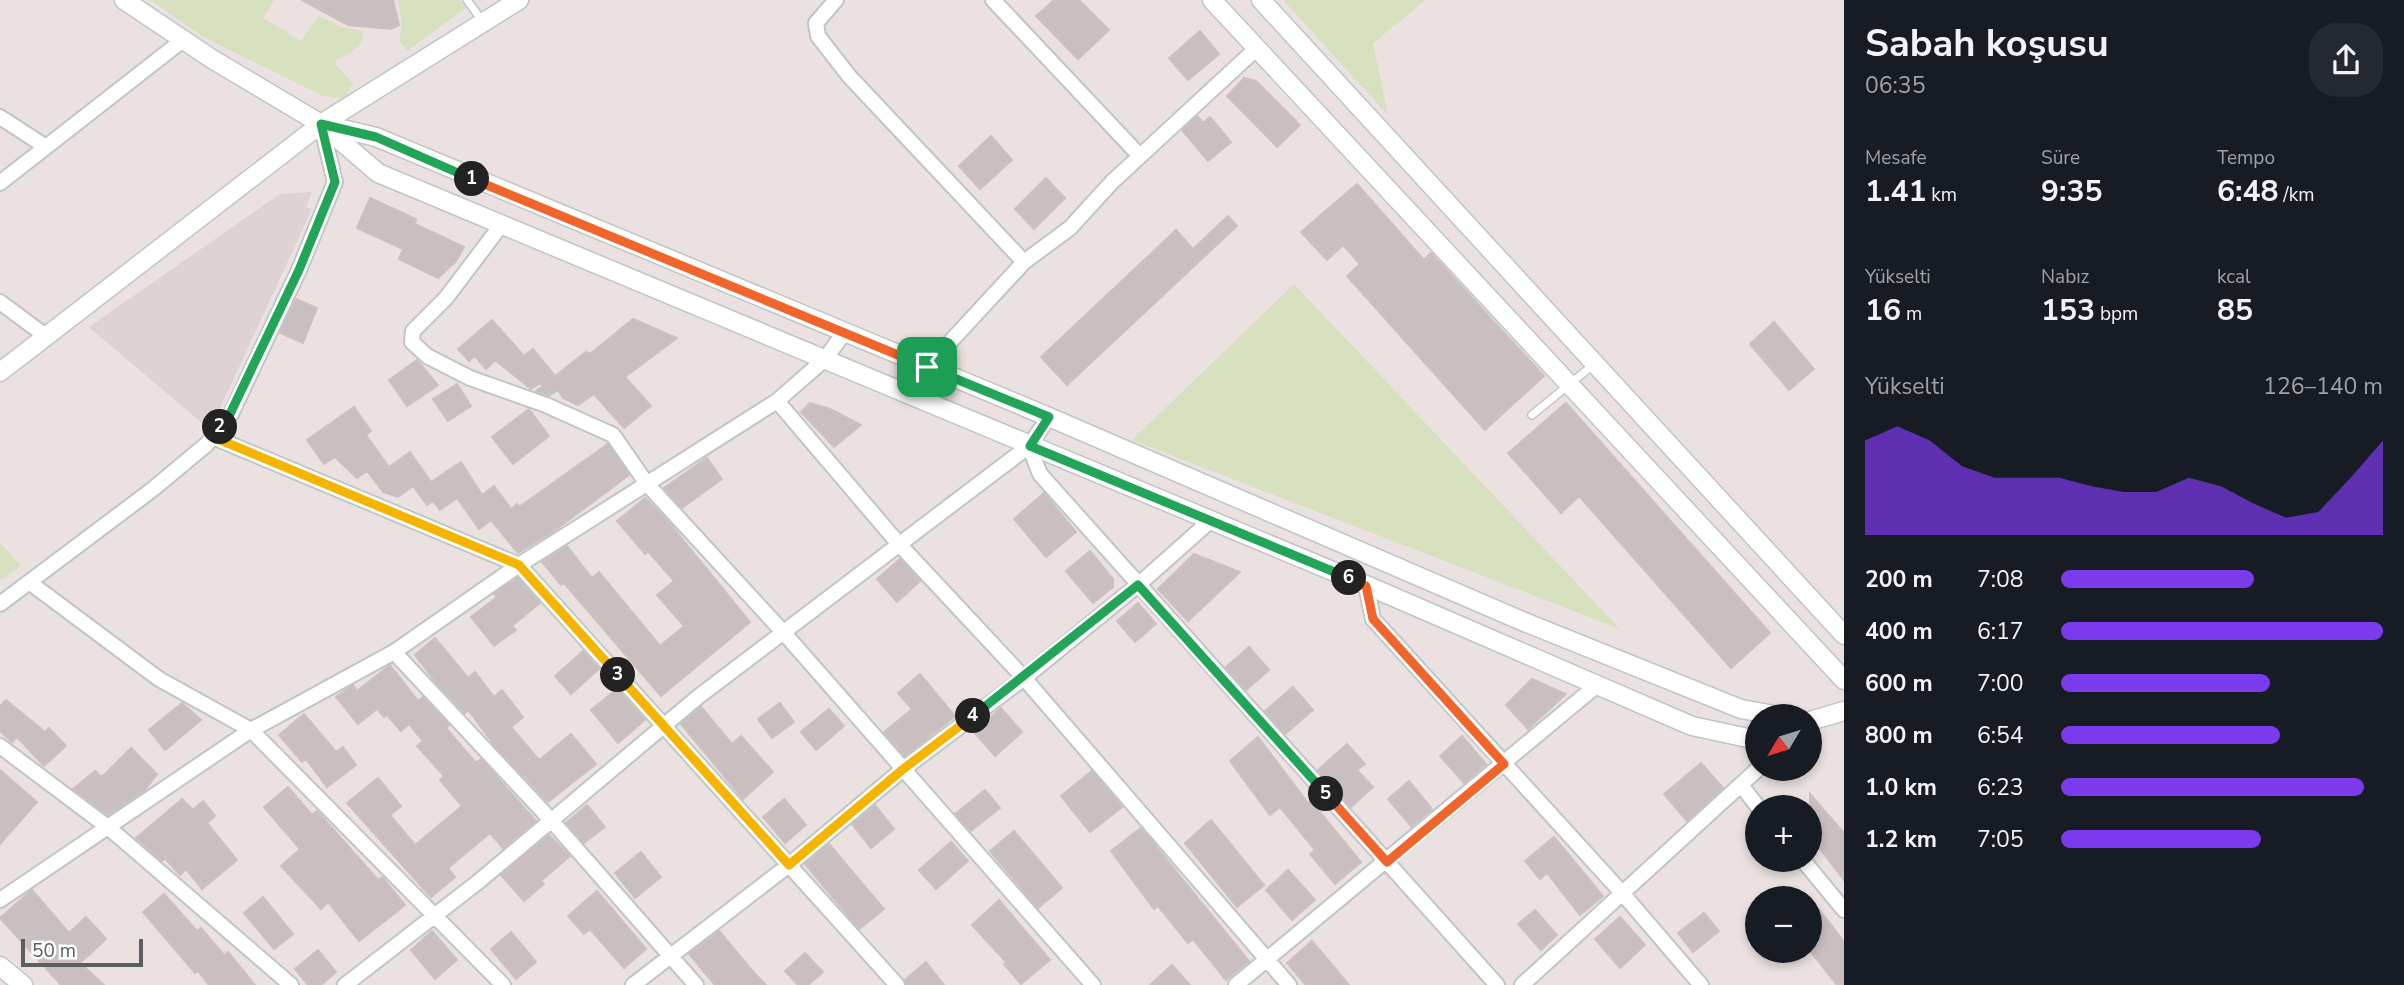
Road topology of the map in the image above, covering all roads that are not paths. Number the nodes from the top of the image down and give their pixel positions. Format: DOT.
graph roads {
  1 [pos="124,0"];
  2 [pos="467,0"];
  3 [pos="519,0"];
  4 [pos="836,0"];
  5 [pos="993,0"];
  6 [pos="1212,0"];
  7 [pos="1261,0"];
  8 [pos="483,23"];
  9 [pos="183,40"];
  10 [pos="1257,48"];
  11 [pos="0,117"];
  12 [pos="321,124"];
  13 [pos="46,147"];
  14 [pos="1140,156"];
  15 [pos="0,183"];
  16 [pos="502,224"];
  17 [pos="1024,262"];
  18 [pos="0,302"];
  19 [pos="844,333"];
  20 [pos="47,337"];
  21 [pos="825,359"];
  22 [pos="1594,365"];
  23 [pos="927,367"];
  24 [pos="0,372"];
  25 [pos="1570,384"];
  26 [pos="777,401"];
  27 [pos="1532,415"];
  28 [pos="1049,417"];
  29 [pos="213,437"];
  30 [pos="1030,446"];
  31 [pos="647,484"];
  32 [pos="1209,522"];
  33 [pos="898,543"];
  34 [pos="519,565"];
  35 [pos="29,582"];
  36 [pos="1138,585"];
  37 [pos="1366,586"];
  38 [pos="0,604"];
  39 [pos="784,633"];
  40 [pos="1844,635"];
  41 [pos="394,652"];
  42 [pos="1024,678"];
  43 [pos="1844,680"];
  44 [pos="1595,686"];
  45 [pos="1745,710"];
  46 [pos="1844,711"];
  47 [pos="1822,717"];
  48 [pos="664,726"];
  49 [pos="251,730"];
  50 [pos="1745,737"];
  51 [pos="0,747"];
  52 [pos="1504,764"];
  53 [pos="902,770"];
  54 [pos="1745,781"];
  55 [pos="1741,785"];
  56 [pos="1749,795"];
  57 [pos="551,820"];
  58 [pos="109,828"];
  59 [pos="1387,862"];
  60 [pos="789,865"];
  61 [pos="1813,872"];
  62 [pos="1623,894"];
  63 [pos="0,900"];
  64 [pos="1844,910"];
  65 [pos="434,916"];
  66 [pos="670,957"];
  67 [pos="1269,961"];
  68 [pos="290,985"];
  69 [pos="345,985"];
  70 [pos="503,985"];
  71 [pos="633,985"];
  72 [pos="696,985"];
  73 [pos="897,985"];
  74 [pos="1093,985"];
  75 [pos="1236,985"];
  76 [pos="1289,985"];
  77 [pos="1497,985"];
  78 [pos="1522,985"];
  79 [pos="1701,985"];
  1 -- 9 [label="street"];
  2 -- 8 [label="lane"];
  3 -- 8 [label="street"];
  4 -- 17 [label="street"];
  5 -- 14 [label="street"];
  6 -- 10 [label="street"];
  7 -- 22 [label="street"];
  8 -- 12 [label="street"];
  9 -- 12 [label="street"];
  9 -- 13 [label="street"];
  10 -- 14 [label="street"];
  10 -- 25 [label="street"];
  11 -- 13 [label="street"];
  12 -- 16 [label="street"];
  12 -- 19 [label="street"];
  12 -- 20 [label="street"];
  12 -- 29 [label="street"];
  13 -- 15 [label="street"];
  14 -- 17 [label="street"];
  16 -- 21 [label="street"];
  16 -- 31 [label="street"];
  17 -- 23 [label="street"];
  18 -- 20 [label="street"];
  19 -- 21 [label="street"];
  19 -- 23 [label="street"];
  20 -- 24 [label="street"];
  21 -- 26 [label="street"];
  21 -- 30 [label="street"];
  22 -- 25 [label="lane"];
  22 -- 40 [label="street"];
  23 -- 28 [label="street"];
  25 -- 27 [label="lane"];
  25 -- 43 [label="street"];
  26 -- 31 [label="street"];
  26 -- 33 [label="street"];
  28 -- 30 [label="street"];
  28 -- 45 [label="street"];
  29 -- 34 [label="street"];
  29 -- 35 [label="street"];
  30 -- 32 [label="street"];
  30 -- 33 [label="street"];
  30 -- 36 [label="street"];
  31 -- 34 [label="street"];
  31 -- 39 [label="street"];
  32 -- 36 [label="street"];
  32 -- 37 [label="street"];
  33 -- 39 [label="street"];
  33 -- 42 [label="street"];
  34 -- 41 [label="street"];
  34 -- 48 [label="street"];
  35 -- 38 [label="street"];
  35 -- 49 [label="street"];
  36 -- 42 [label="street"];
  36 -- 59 [label="street"];
  37 -- 44 [label="street"];
  37 -- 52 [label="street"];
  39 -- 48 [label="street"];
  39 -- 53 [label="street"];
  41 -- 49 [label="street"];
  41 -- 57 [label="street"];
  42 -- 53 [label="street"];
  42 -- 67 [label="street"];
  44 -- 50 [label="street"];
  44 -- 52 [label="street"];
  46 -- 47 [label="street"];
  48 -- 57 [label="street"];
  48 -- 60 [label="street"];
  49 -- 58 [label="street"];
  49 -- 65 [label="street"];
  51 -- 58 [label="street"];
  52 -- 59 [label="street"];
  52 -- 62 [label="street"];
  53 -- 60 [label="street"];
  53 -- 74 [label="street"];
  54 -- 55 [label="street"];
  55 -- 56 [label="street"];
  55 -- 62 [label="street"];
  57 -- 65 [label="street"];
  57 -- 66 [label="street"];
  58 -- 63 [label="street"];
  58 -- 68 [label="street"];
  59 -- 67 [label="street"];
  59 -- 77 [label="street"];
  60 -- 66 [label="street"];
  60 -- 73 [label="street"];
  61 -- 64 [label="street"];
  62 -- 78 [label="street"];
  62 -- 79 [label="street"];
  65 -- 69 [label="street"];
  65 -- 70 [label="street"];
  66 -- 71 [label="street"];
  66 -- 72 [label="street"];
  67 -- 75 [label="street"];
  67 -- 76 [label="street"];
}
